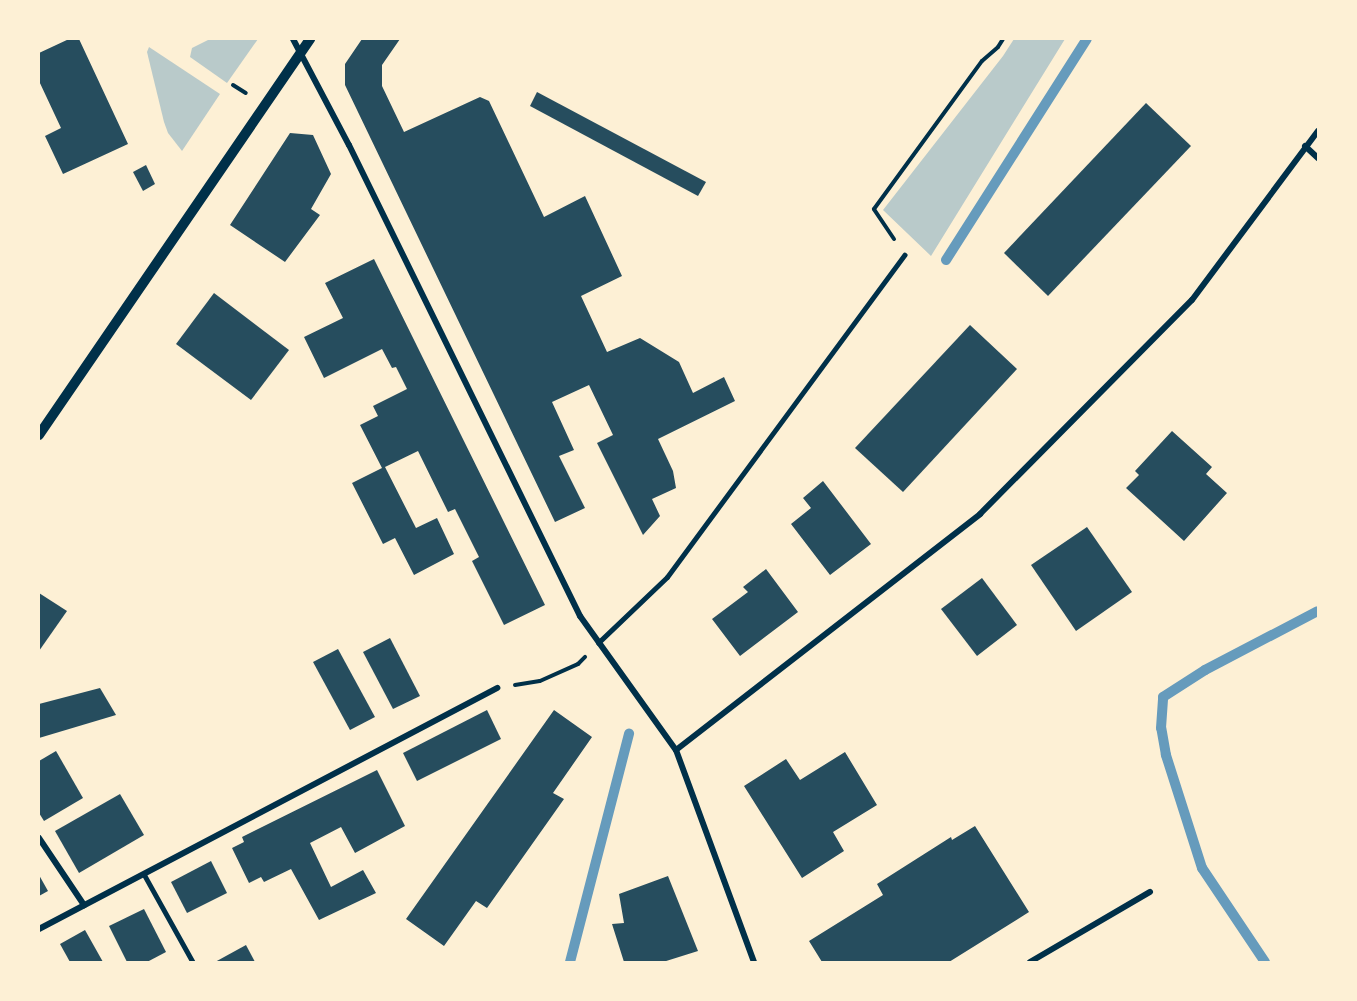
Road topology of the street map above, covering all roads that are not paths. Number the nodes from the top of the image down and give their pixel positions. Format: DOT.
graph roads {
  1 [pos="293,39"];
  2 [pos="310,39"];
  3 [pos="301,53"];
  4 [pos="1318,131"];
  5 [pos="1305,146"];
  6 [pos="1318,158"];
  7 [pos="904,255"];
  8 [pos="39,435"];
  9 [pos="598,643"];
  10 [pos="496,688"];
  11 [pos="676,750"];
  12 [pos="39,838"];
  13 [pos="144,874"];
  14 [pos="1150,892"];
  15 [pos="84,905"];
  16 [pos="39,929"];
  17 [pos="193,962"];
  18 [pos="754,962"];
  19 [pos="1030,962"];
  1 -- 3 [label="street"];
  2 -- 3 [label="street"];
  3 -- 8 [label="street"];
  3 -- 9 [label="street"];
  4 -- 5 [label="street"];
  5 -- 6 [label="street"];
  5 -- 11 [label="street"];
  7 -- 9 [label="lane"];
  9 -- 11 [label="street"];
  10 -- 13 [label="street"];
  11 -- 18 [label="street"];
  12 -- 15 [label="street"];
  13 -- 15 [label="street"];
  13 -- 17 [label="lane"];
  14 -- 19 [label="street"];
  15 -- 16 [label="street"];
}
